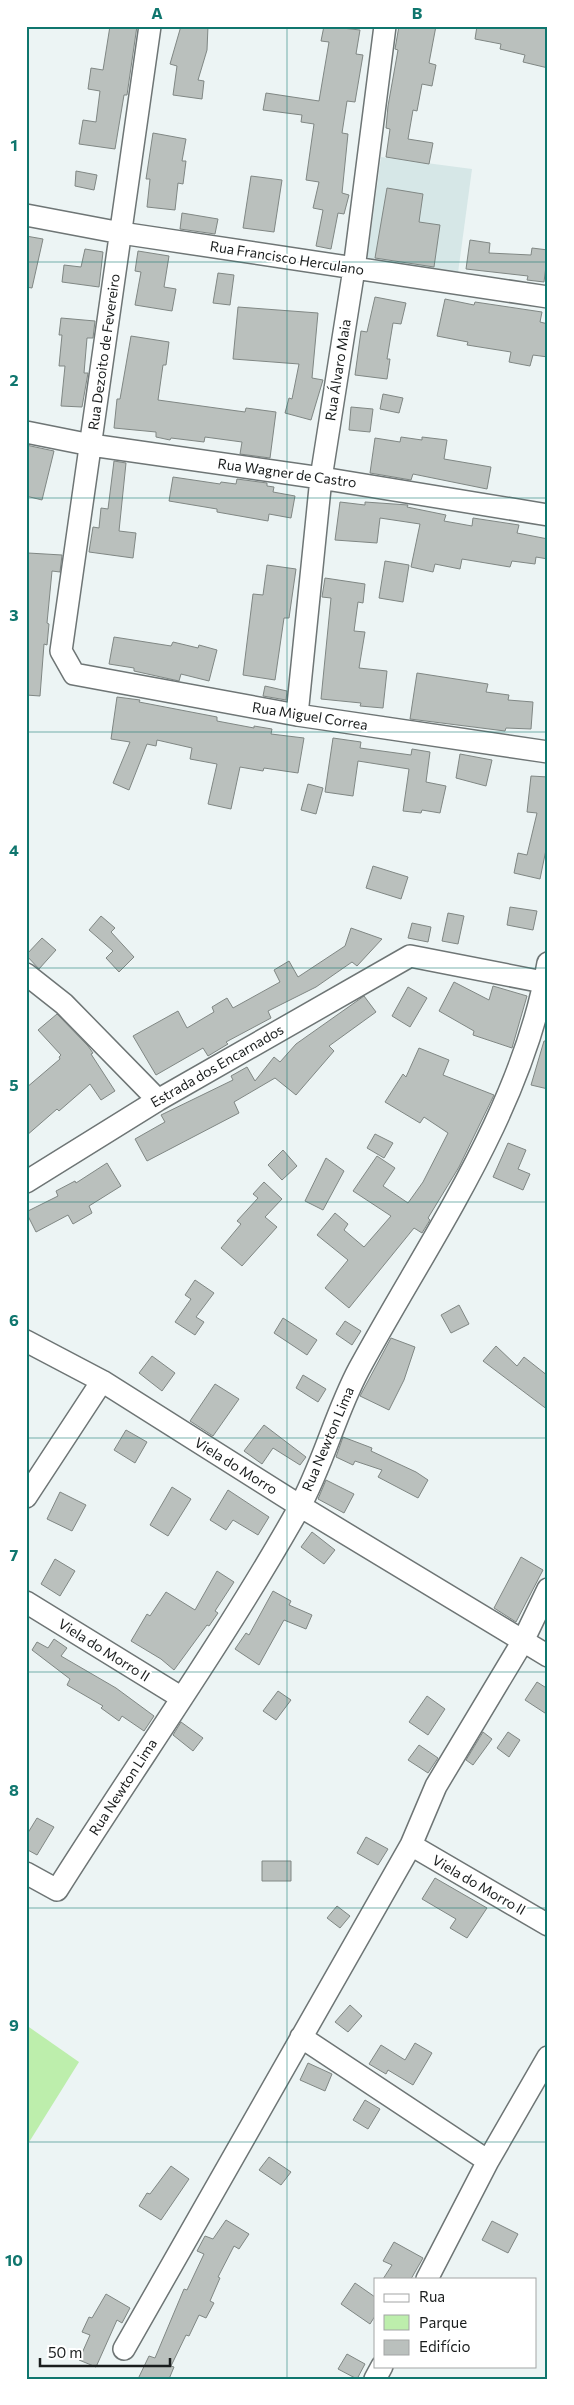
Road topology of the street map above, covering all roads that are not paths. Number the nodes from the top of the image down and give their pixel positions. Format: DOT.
graph roads {
  1 [pos="150,26"];
  2 [pos="385,26"];
  3 [pos="26,215"];
  4 [pos="121,233"];
  5 [pos="354,269"];
  6 [pos="548,297"];
  7 [pos="26,432"];
  8 [pos="90,445"];
  9 [pos="321,478"];
  10 [pos="548,515"];
  11 [pos="74,674"];
  12 [pos="297,715"];
  13 [pos="548,752"];
  14 [pos="26,974"];
  15 [pos="547,976"];
  16 [pos="158,1100"];
  17 [pos="26,1182"];
  18 [pos="26,1341"];
  19 [pos="102,1381"];
  20 [pos="26,1497"];
  21 [pos="300,1506"];
  22 [pos="548,1589"];
  23 [pos="26,1602"];
  24 [pos="523,1641"];
  25 [pos="548,1656"];
  26 [pos="182,1698"];
  27 [pos="411,1845"];
  28 [pos="26,1873"];
  29 [pos="548,1925"];
  30 [pos="301,2037"];
  31 [pos="548,2057"];
  32 [pos="488,2161"];
  33 [pos="428,2278"];
  34 [pos="124,2349"];
  1 -- 4 [label="street, Rua Dezoito de Fevereiro"];
  2 -- 5 [label="street, Rua Álvaro Maia"];
  3 -- 4 [label="street, Rua Francisco Herculano"];
  4 -- 5 [label="street, Rua Francisco Herculano"];
  4 -- 8 [label="street, Rua Dezoito de Fevereiro"];
  5 -- 6 [label="street, Rua Francisco Herculano"];
  5 -- 9 [label="street, Rua Álvaro Maia"];
  7 -- 8 [label="street, Rua Wagner de Castro"];
  8 -- 9 [label="street, Rua Wagner de Castro"];
  8 -- 11 [label="street, Rua Dezoito de Fevereiro"];
  9 -- 10 [label="street, Rua Wagner de Castro"];
  9 -- 12 [label="street, Rua Álvaro Maia"];
  11 -- 12 [label="street, Rua Miguel Correa"];
  12 -- 13 [label="street, Rua Miguel Correa"];
  14 -- 16 [label="street"];
  15 -- 16 [label="street, Estrada dos Encarnados"];
  15 -- 21 [label="street, Rua Newton Lima"];
  16 -- 17 [label="street, Estrada dos Encarnados"];
  18 -- 19 [label="street, Viela do Morro"];
  19 -- 20 [label="street"];
  19 -- 21 [label="street, Viela do Morro"];
  21 -- 24 [label="street, Viela do Morro"];
  21 -- 26 [label="street, Rua Newton Lima"];
  22 -- 24 [label="street"];
  23 -- 26 [label="street, Viela do Morro II"];
  24 -- 25 [label="street, Viela do Morro"];
  24 -- 27 [label="street"];
  26 -- 28 [label="street, Rua Newton Lima"];
  27 -- 29 [label="street, Viela do Morro II"];
  27 -- 30 [label="street"];
  30 -- 32 [label="street"];
  30 -- 34 [label="street"];
  31 -- 32 [label="street"];
  32 -- 33 [label="street"];
}
